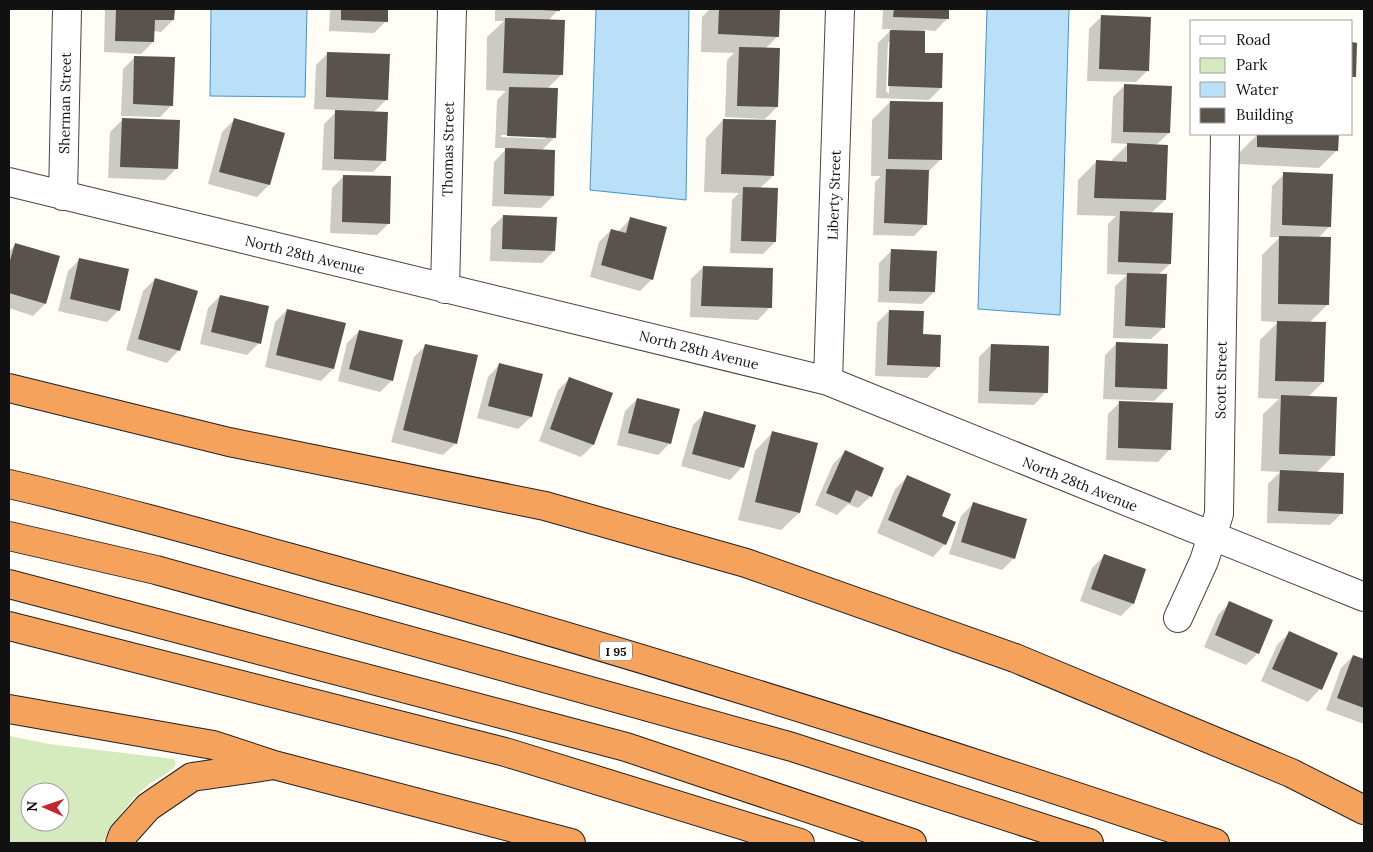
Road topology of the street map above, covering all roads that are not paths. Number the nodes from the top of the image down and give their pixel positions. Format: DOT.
graph roads {
  1 [pos="67,9"];
  2 [pos="452,9"];
  3 [pos="840,9"];
  4 [pos="1225,135"];
  5 [pos="9,182"];
  6 [pos="63,196"];
  7 [pos="445,289"];
  8 [pos="828,381"];
  9 [pos="9,388"];
  10 [pos="9,484"];
  11 [pos="9,536"];
  12 [pos="1212,537"];
  13 [pos="9,584"];
  14 [pos="1364,597"];
  15 [pos="1178,618"];
  16 [pos="9,626"];
  17 [pos="9,709"];
  18 [pos="274,765"];
  19 [pos="1364,810"];
  20 [pos="120,843"];
  21 [pos="570,843"];
  22 [pos="800,843"];
  23 [pos="912,843"];
  24 [pos="1089,843"];
  25 [pos="1215,843"];
  1 -- 6 [label="street, Sherman Street"];
  2 -- 7 [label="street, Thomas Street"];
  3 -- 8 [label="street, Liberty Street"];
  4 -- 12 [label="street, Scott Street"];
  5 -- 6 [label="street, North 28th Avenue"];
  6 -- 7 [label="street, North 28th Avenue"];
  7 -- 8 [label="street, North 28th Avenue"];
  8 -- 12 [label="street, North 28th Avenue"];
  9 -- 19 [label="highway"];
  10 -- 25 [label="highway, I 95"];
  11 -- 24 [label="highway"];
  12 -- 14 [label="street, North 28th Avenue"];
  12 -- 15 [label="street, Scott Street"];
  13 -- 23 [label="highway"];
  16 -- 22 [label="highway"];
  17 -- 18 [label="highway"];
  18 -- 20 [label="highway"];
  18 -- 21 [label="highway"];
}
